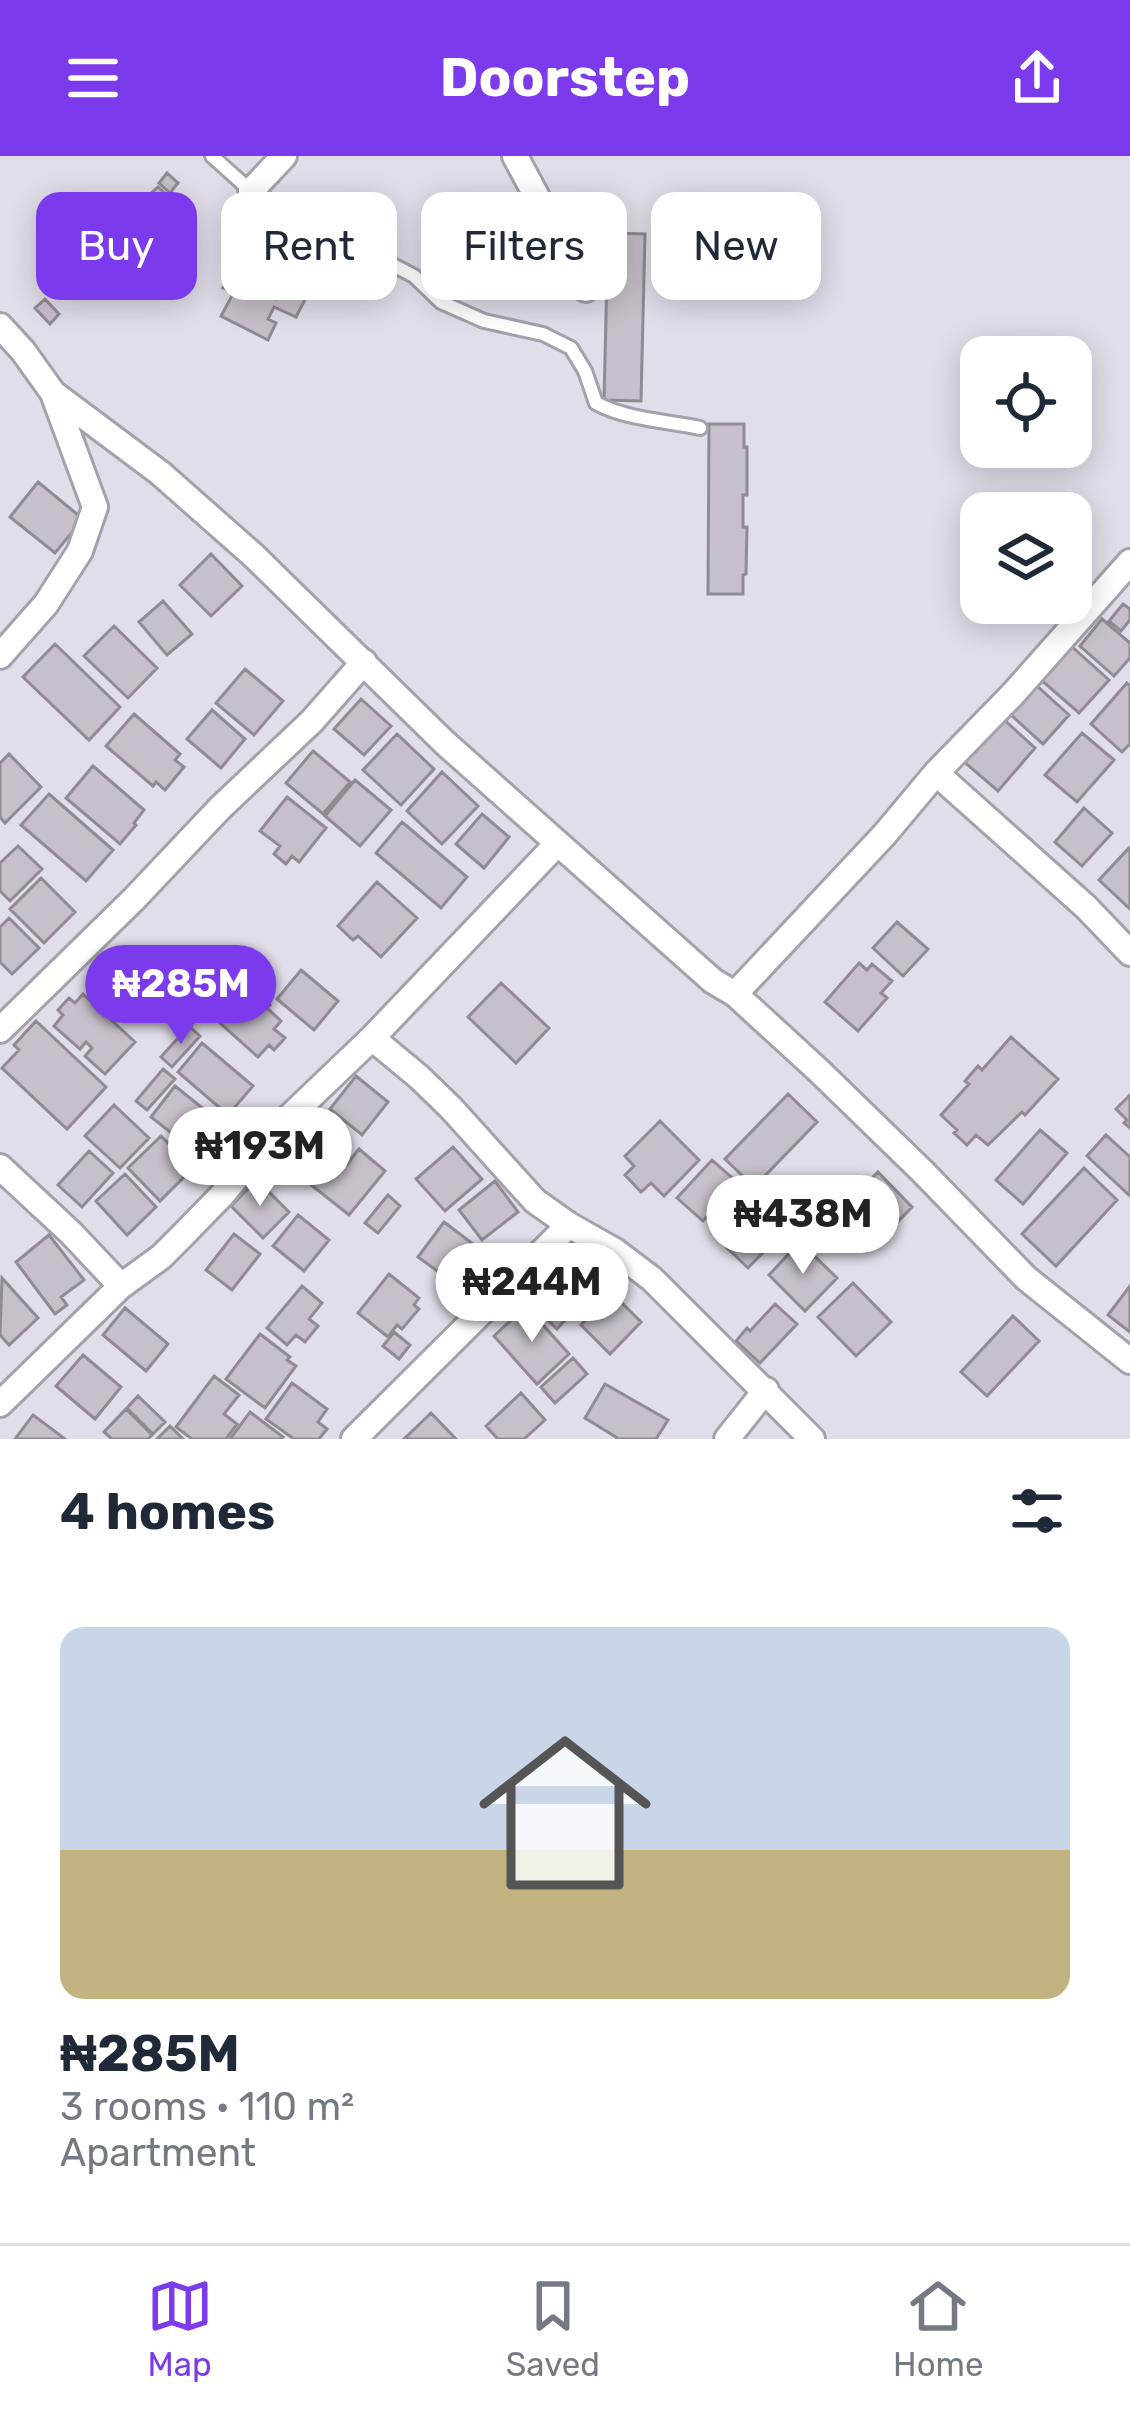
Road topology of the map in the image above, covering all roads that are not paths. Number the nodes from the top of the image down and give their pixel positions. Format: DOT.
graph roads {
  1 [pos="212,156"];
  2 [pos="284,156"];
  3 [pos="515,156"];
  4 [pos="251,191"];
  5 [pos="534,192"];
  6 [pos="0,326"];
  7 [pos="53,393"];
  8 [pos="700,428"];
  9 [pos="1130,566"];
  10 [pos="1130,592"];
  11 [pos="0,656"];
  12 [pos="364,662"];
  13 [pos="936,773"];
  14 [pos="557,844"];
  15 [pos="1130,953"];
  16 [pos="735,994"];
  17 [pos="0,1030"];
  18 [pos="372,1038"];
  19 [pos="0,1167"];
  20 [pos="569,1225"];
  21 [pos="121,1286"];
  22 [pos="1130,1361"];
  23 [pos="766,1390"];
  24 [pos="0,1404"];
  25 [pos="354,1439"];
  26 [pos="727,1439"];
  27 [pos="812,1439"];
  1 -- 4 [label="lane"];
  2 -- 4 [label="street"];
  3 -- 5 [label="street"];
  4 -- 8 [label="lane"];
  6 -- 7 [label="street"];
  7 -- 11 [label="street"];
  7 -- 12 [label="street"];
  9 -- 10 [label="street"];
  9 -- 13 [label="street"];
  12 -- 14 [label="street"];
  12 -- 17 [label="street"];
  13 -- 15 [label="street"];
  13 -- 16 [label="street"];
  14 -- 16 [label="street"];
  14 -- 18 [label="street"];
  16 -- 22 [label="street"];
  18 -- 20 [label="street"];
  18 -- 21 [label="street"];
  19 -- 21 [label="street"];
  20 -- 23 [label="street"];
  20 -- 25 [label="street"];
  21 -- 24 [label="street"];
  23 -- 26 [label="street"];
  23 -- 27 [label="street"];
}
